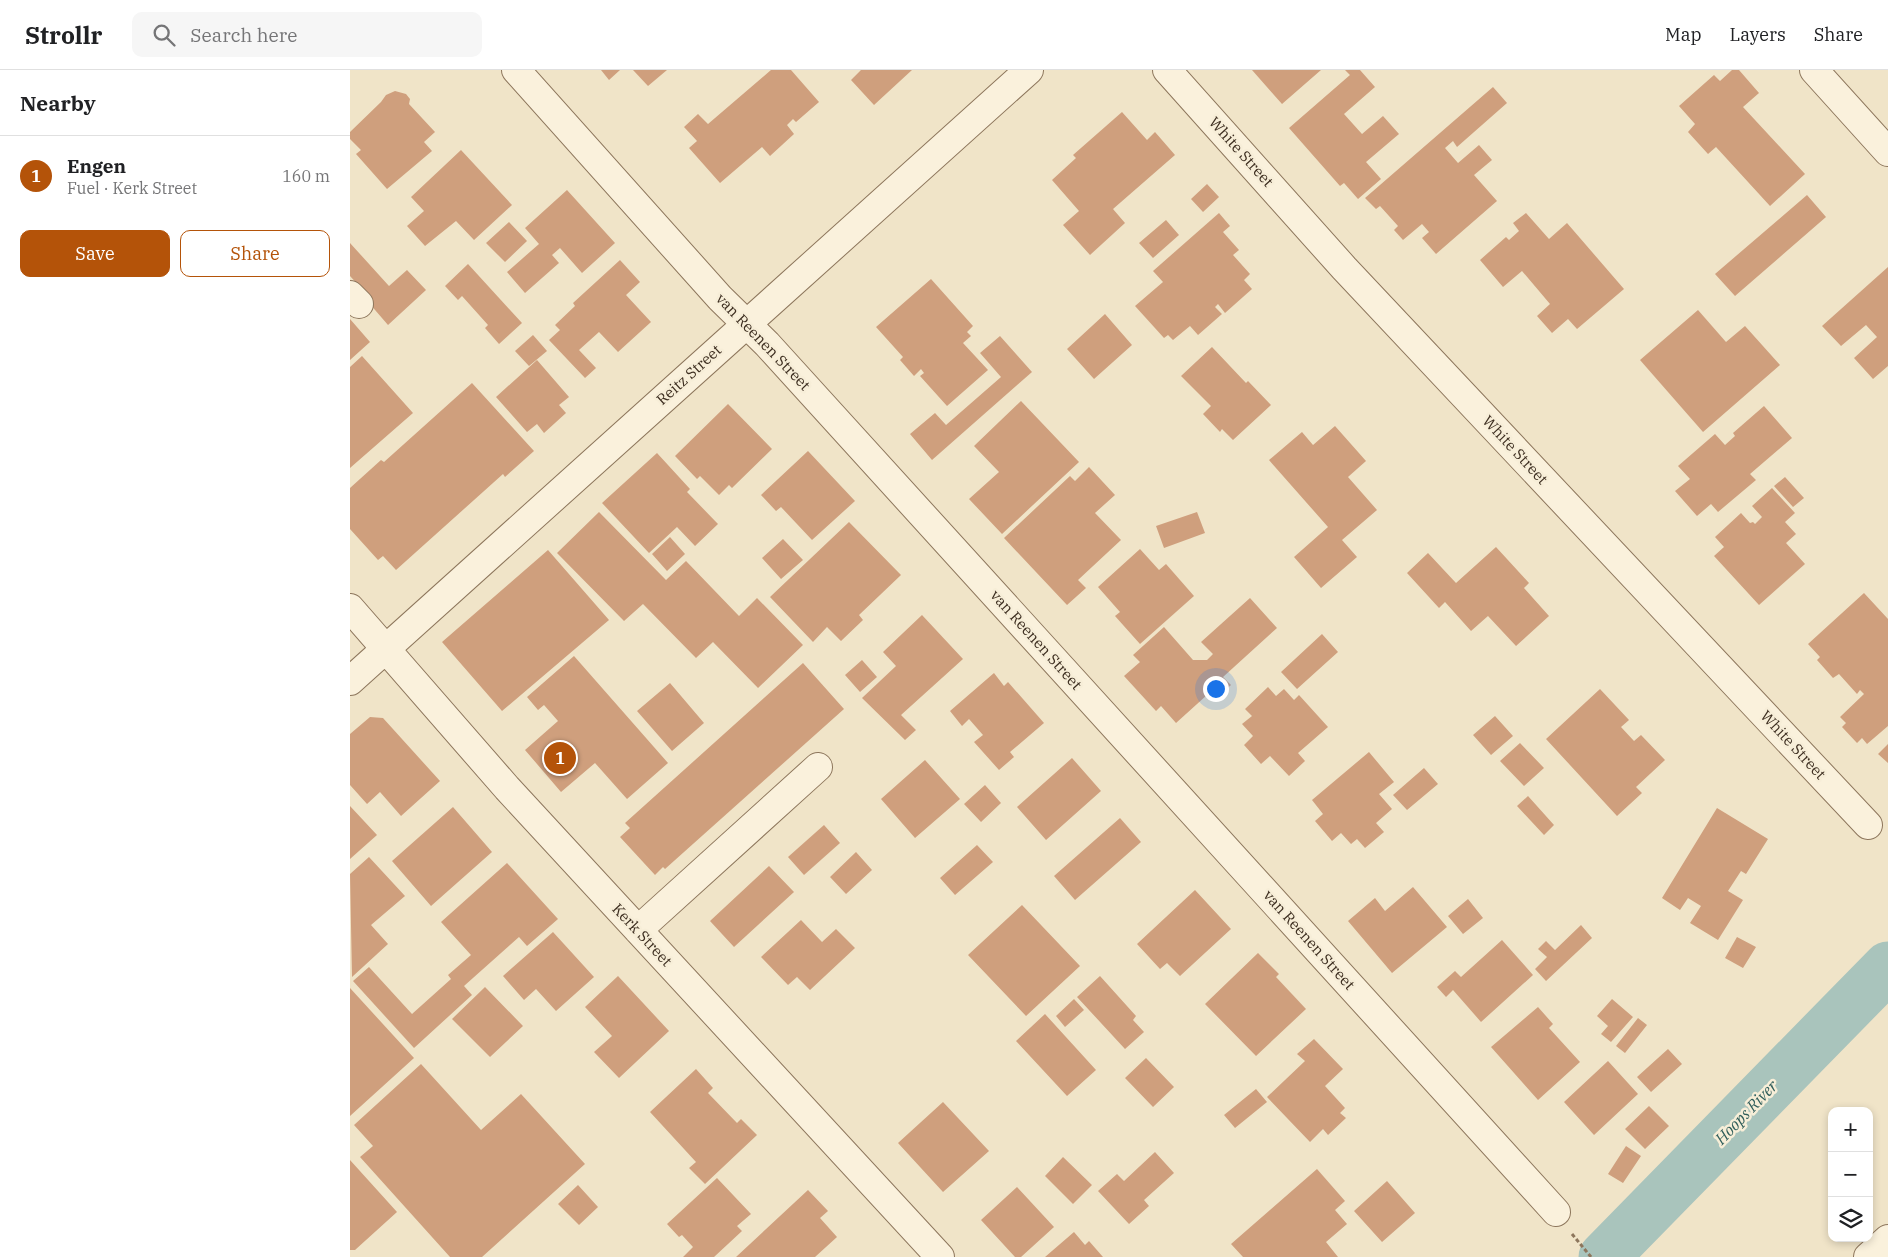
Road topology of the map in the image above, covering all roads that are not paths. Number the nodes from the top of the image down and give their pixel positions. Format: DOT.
graph roads {
  1 [pos="516,70"];
  2 [pos="1029,70"];
  3 [pos="1167,70"];
  4 [pos="1814,70"];
  5 [pos="1888,152"];
  6 [pos="746,322"];
  7 [pos="350,608"];
  8 [pos="386,650"];
  9 [pos="350,681"];
  10 [pos="818,767"];
  11 [pos="1868,825"];
  12 [pos="638,930"];
  13 [pos="1556,1212"];
  14 [pos="1888,1239"];
  15 [pos="940,1257"];
  16 [pos="1868,1257"];
  1 -- 6 [label="street, van Reenen Street"];
  2 -- 6 [label="street, Reitz Street"];
  3 -- 11 [label="street, White Street"];
  4 -- 5 [label="street"];
  6 -- 8 [label="street, Reitz Street"];
  6 -- 13 [label="street, van Reenen Street"];
  7 -- 8 [label="street, Kerk Street"];
  8 -- 9 [label="street, Reitz Street"];
  8 -- 12 [label="street, Kerk Street"];
  10 -- 12 [label="street"];
  12 -- 15 [label="street, Kerk Street"];
  14 -- 16 [label="street"];
}
